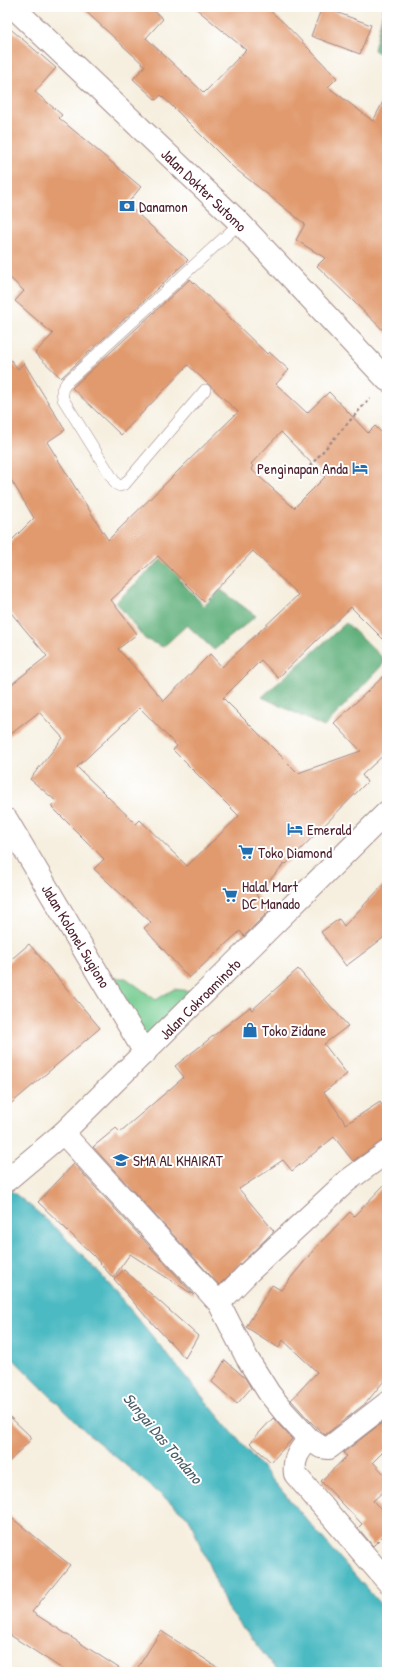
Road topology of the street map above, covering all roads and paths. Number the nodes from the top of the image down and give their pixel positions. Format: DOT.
graph roads {
  1 [pos="13,7"];
  2 [pos="240,223"];
  3 [pos="387,380"];
  4 [pos="205,390"];
  5 [pos="302,475"];
  6 [pos="387,812"];
  7 [pos="7,820"];
  8 [pos="145,1053"];
  9 [pos="63,1134"];
  10 [pos="387,1152"];
  11 [pos="13,1174"];
  12 [pos="219,1303"];
  13 [pos="387,1404"];
  14 [pos="309,1439"];
  15 [pos="387,1581"];
  1 -- 2 [label="street, Jalan Dokter Sutomo"];
  2 -- 3 [label="street, Jalan Dokter Sutomo"];
  2 -- 4 [label="lane"];
  3 -- 5 [label="path"];
  6 -- 8 [label="street, Jalan Cokroaminoto"];
  7 -- 8 [label="street, Jalan Kolonel Sugiono"];
  8 -- 9 [label="street, Jalan Cokroaminoto"];
  9 -- 11 [label="street, Jalan Cokroaminoto"];
  9 -- 12 [label="street"];
  10 -- 12 [label="street"];
  12 -- 14 [label="street"];
  13 -- 14 [label="street"];
  14 -- 15 [label="street"];
}
